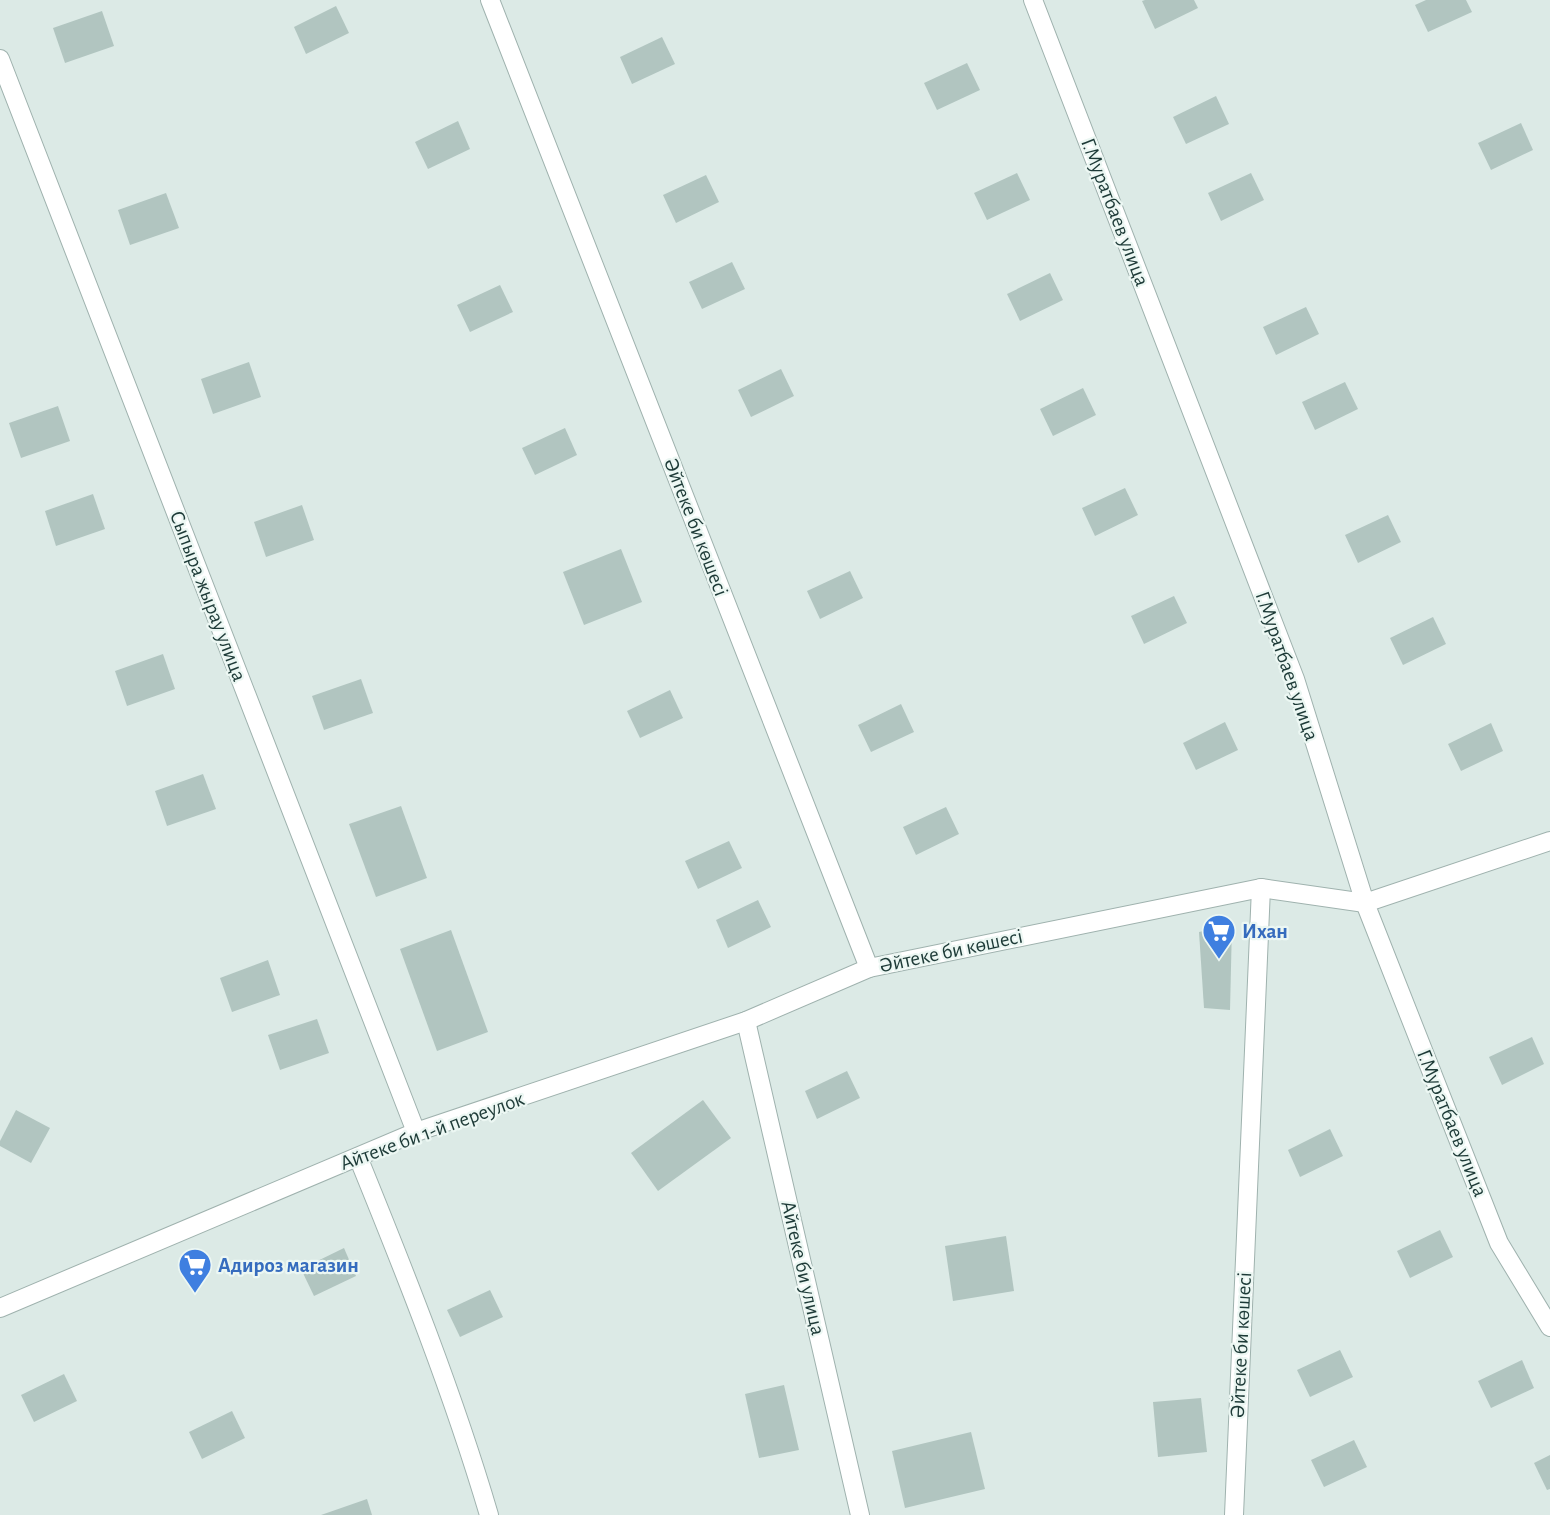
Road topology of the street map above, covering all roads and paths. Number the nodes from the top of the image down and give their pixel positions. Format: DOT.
graph roads {
  1 [pos="490,0"];
  2 [pos="1033,0"];
  3 [pos="0,59"];
  4 [pos="1550,841"];
  5 [pos="1261,888"];
  6 [pos="1365,903"];
  7 [pos="869,968"];
  8 [pos="746,1021"];
  9 [pos="416,1132"];
  10 [pos="358,1157"];
  11 [pos="0,1308"];
  12 [pos="1550,1327"];
  13 [pos="489,1515"];
  14 [pos="860,1515"];
  15 [pos="1234,1515"];
  1 -- 7 [label="street, Әйтеке би көшесі"];
  2 -- 6 [label="street, Г.Муратбаев улица"];
  3 -- 9 [label="street, Сыпыра жырау улица"];
  4 -- 6 [label="street"];
  5 -- 6 [label="street"];
  5 -- 7 [label="street, Әйтеке би көшесі"];
  5 -- 15 [label="street, Әйтеке би көшесі"];
  6 -- 12 [label="street, Г.Муратбаев улица"];
  7 -- 8 [label="street, Айтеке би 1-й переулок"];
  8 -- 9 [label="street, Айтеке би 1-й переулок"];
  8 -- 14 [label="street, Айтеке би улица"];
  9 -- 10 [label="street, Айтеке би 1-й переулок"];
  10 -- 11 [label="street, Айтеке би 1-й переулок"];
  10 -- 13 [label="street"];
}
